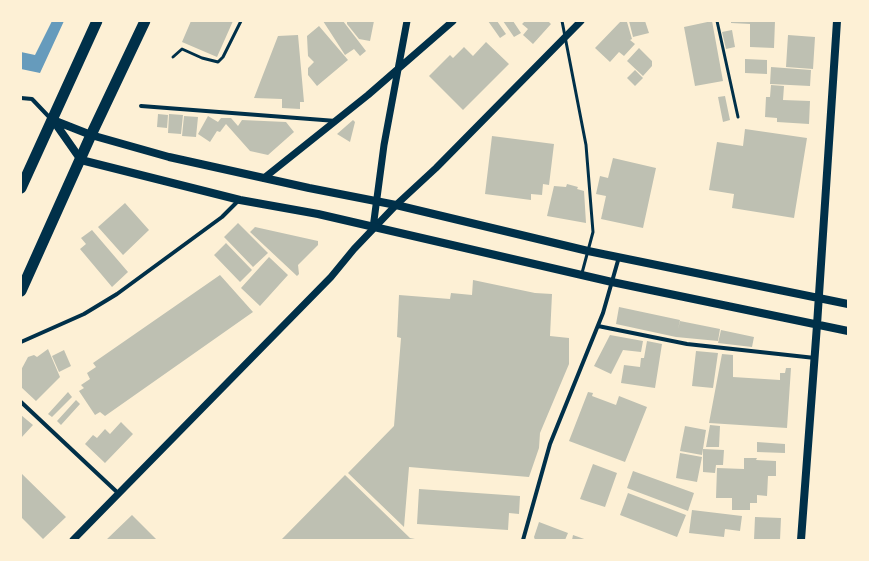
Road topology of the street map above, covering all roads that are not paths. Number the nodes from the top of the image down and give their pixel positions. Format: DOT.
graph roads {
  1 [pos="97,21"];
  2 [pos="145,21"];
  3 [pos="241,21"];
  4 [pos="407,21"];
  5 [pos="453,21"];
  6 [pos="562,21"];
  7 [pos="581,21"];
  8 [pos="717,21"];
  9 [pos="837,21"];
  10 [pos="564,39"];
  11 [pos="173,57"];
  12 [pos="397,71"];
  13 [pos="21,98"];
  14 [pos="142,106"];
  15 [pos="738,117"];
  16 [pos="53,120"];
  17 [pos="336,121"];
  18 [pos="91,135"];
  19 [pos="81,160"];
  20 [pos="264,178"];
  21 [pos="23,183"];
  22 [pos="240,200"];
  23 [pos="377,202"];
  24 [pos="396,205"];
  25 [pos="373,228"];
  26 [pos="588,251"];
  27 [pos="619,257"];
  28 [pos="581,275"];
  29 [pos="612,282"];
  30 [pos="21,291"];
  31 [pos="819,297"];
  32 [pos="848,304"];
  33 [pos="818,325"];
  34 [pos="598,326"];
  35 [pos="848,331"];
  36 [pos="21,342"];
  37 [pos="815,358"];
  38 [pos="21,402"];
  39 [pos="118,494"];
  40 [pos="72,540"];
  41 [pos="523,540"];
  42 [pos="801,540"];
  1 -- 16 [label="highway"];
  2 -- 18 [label="highway"];
  3 -- 11 [label="lane"];
  4 -- 12 [label="street"];
  5 -- 12 [label="street"];
  6 -- 10 [label="lane"];
  7 -- 10 [label="street"];
  8 -- 15 [label="lane"];
  9 -- 31 [label="main road"];
  10 -- 24 [label="street"];
  10 -- 26 [label="lane"];
  12 -- 17 [label="street"];
  12 -- 23 [label="street"];
  13 -- 16 [label="street"];
  14 -- 17 [label="street"];
  16 -- 18 [label="main road"];
  16 -- 19 [label="main road"];
  16 -- 21 [label="highway"];
  17 -- 20 [label="street"];
  18 -- 19 [label="highway"];
  18 -- 20 [label="main road"];
  19 -- 22 [label="main road"];
  19 -- 30 [label="highway"];
  20 -- 23 [label="main road"];
  22 -- 25 [label="main road"];
  22 -- 36 [label="street"];
  23 -- 24 [label="main road"];
  23 -- 25 [label="street"];
  24 -- 25 [label="street"];
  24 -- 26 [label="main road"];
  25 -- 28 [label="main road"];
  25 -- 39 [label="street"];
  26 -- 27 [label="main road"];
  26 -- 28 [label="lane"];
  27 -- 29 [label="street"];
  27 -- 31 [label="main road"];
  28 -- 29 [label="main road"];
  29 -- 33 [label="main road"];
  29 -- 34 [label="street"];
  31 -- 32 [label="main road"];
  31 -- 33 [label="main road"];
  33 -- 35 [label="main road"];
  33 -- 37 [label="main road"];
  34 -- 37 [label="street"];
  34 -- 41 [label="street"];
  37 -- 42 [label="main road"];
  38 -- 39 [label="street"];
  39 -- 40 [label="street"];
}
